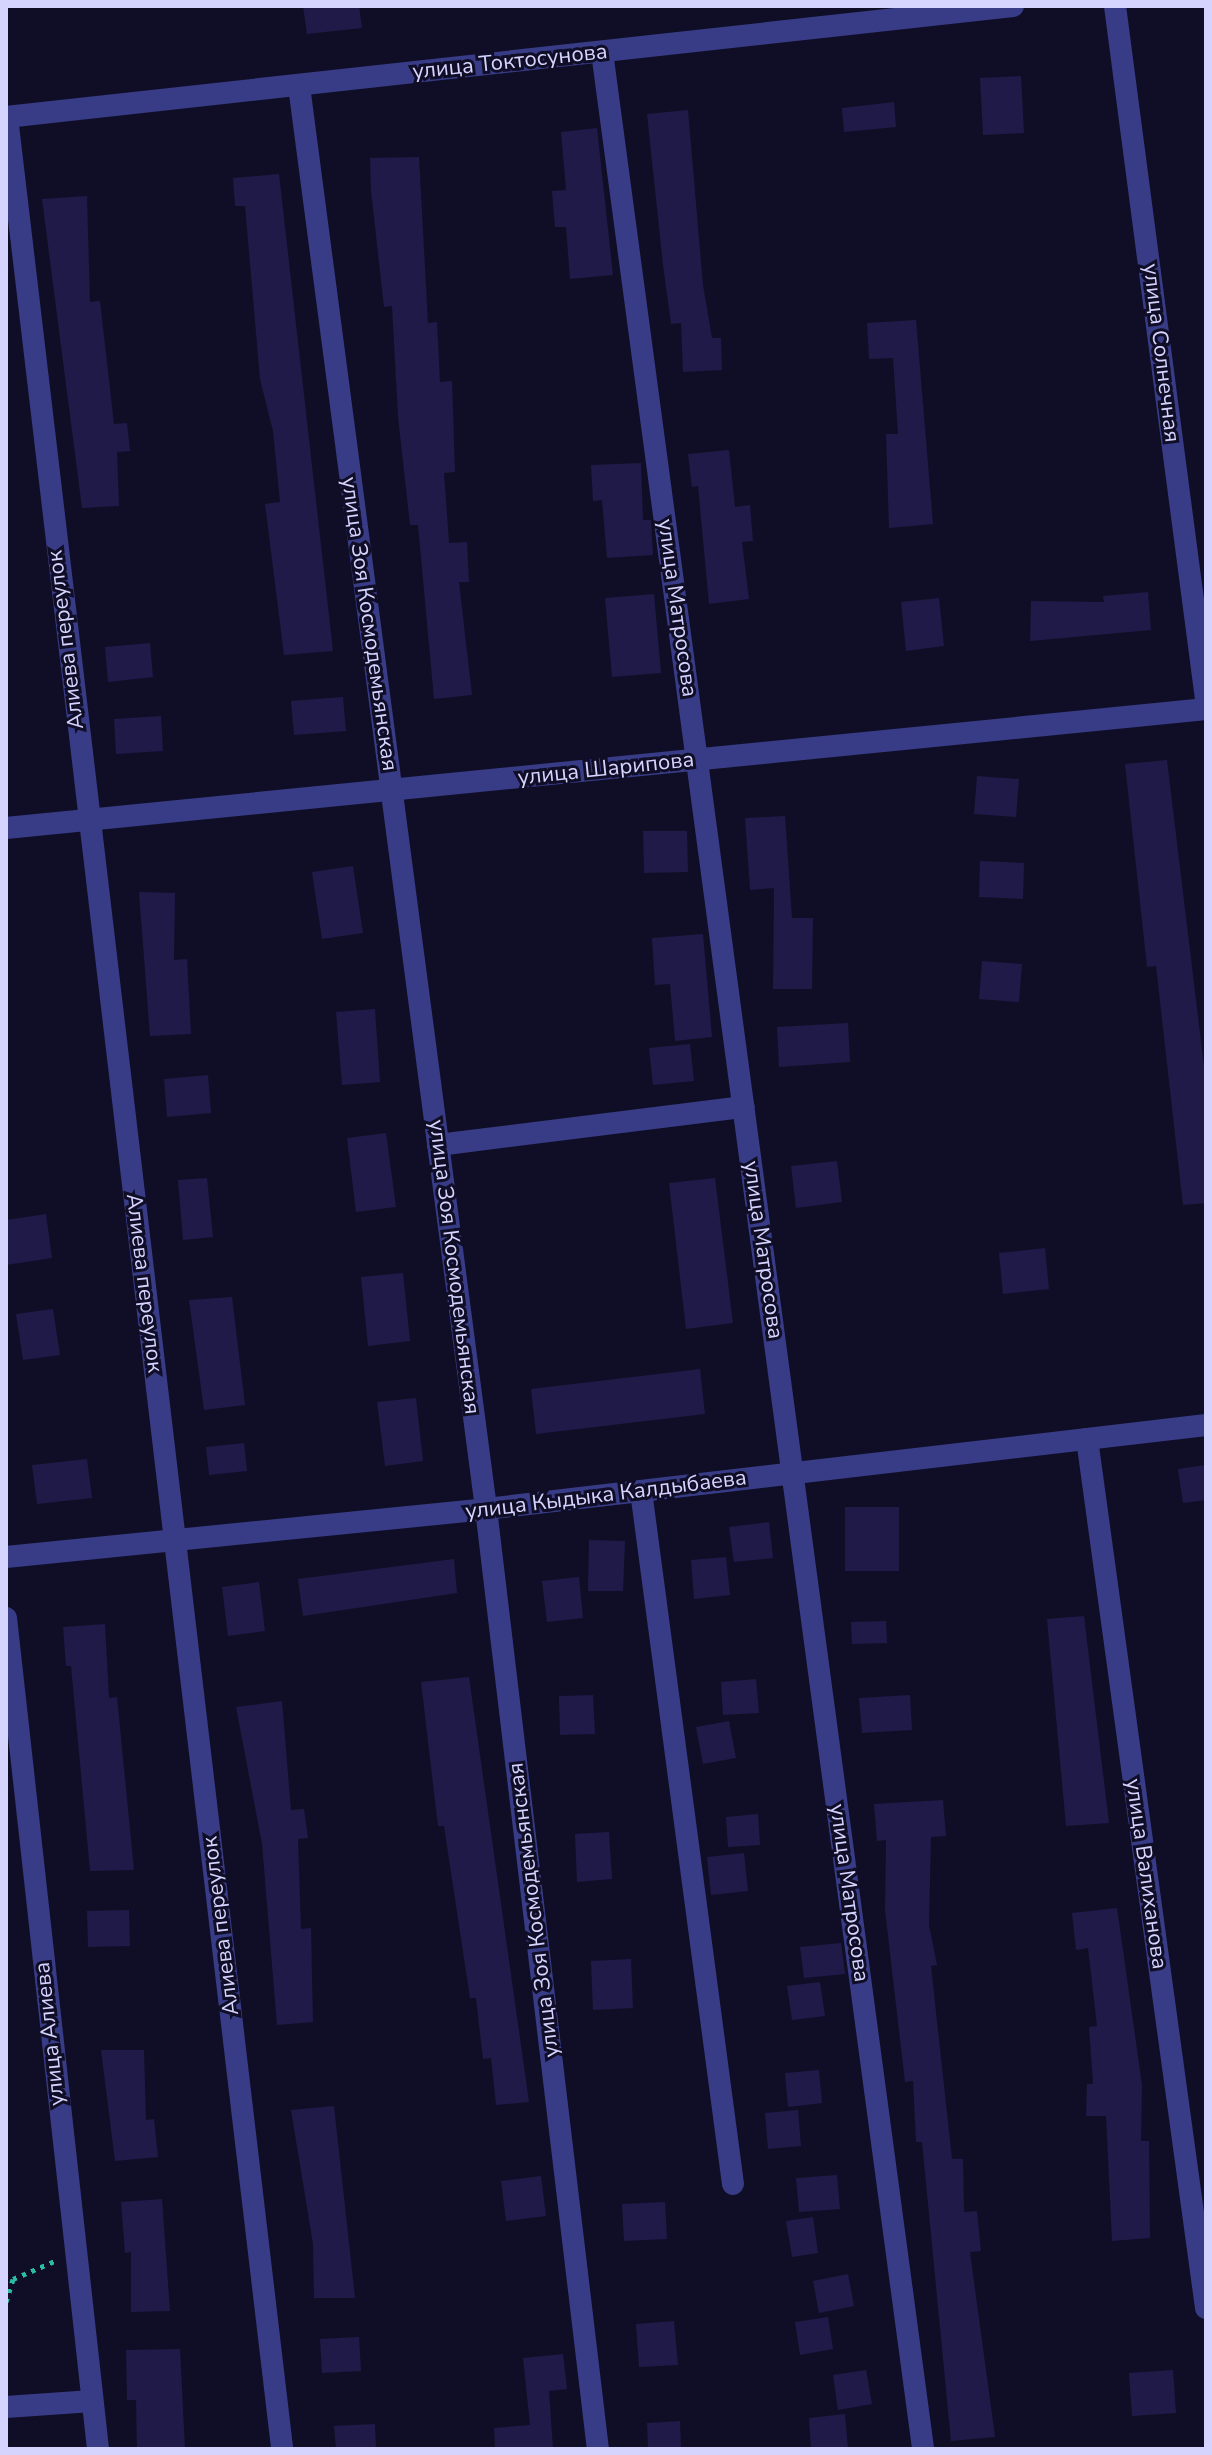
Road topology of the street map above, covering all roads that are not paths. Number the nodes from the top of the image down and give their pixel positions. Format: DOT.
graph roads {
  1 [pos="1013,6"];
  2 [pos="1115,6"];
  3 [pos="602,52"];
  4 [pos="299,86"];
  5 [pos="6,117"];
  6 [pos="1206,699"];
  7 [pos="1206,709"];
  8 [pos="697,760"];
  9 [pos="391,791"];
  10 [pos="87,818"];
  11 [pos="6,828"];
  12 [pos="744,1107"];
  13 [pos="438,1145"];
  14 [pos="1206,1425"];
  15 [pos="1087,1439"];
  16 [pos="793,1473"];
  17 [pos="641,1491"];
  18 [pos="486,1509"];
  19 [pos="176,1539"];
  20 [pos="6,1557"];
  21 [pos="6,1618"];
  22 [pos="733,2184"];
  23 [pos="1206,2308"];
  24 [pos="92,2401"];
  25 [pos="6,2407"];
  26 [pos="98,2449"];
  27 [pos="282,2449"];
  28 [pos="598,2449"];
  29 [pos="923,2449"];
  1 -- 3 [label="street, улица Токтосунова"];
  2 -- 6 [label="street, улица Солнечная"];
  3 -- 4 [label="street, улица Токтосунова"];
  3 -- 8 [label="street, улица Матросова"];
  4 -- 5 [label="street, улица Токтосунова"];
  4 -- 9 [label="street, улица Зоя Космодемьянская"];
  5 -- 10 [label="street, Алиева переулок"];
  7 -- 8 [label="street, улица Шарипова"];
  8 -- 9 [label="street, улица Шарипова"];
  8 -- 12 [label="street, улица Матросова"];
  9 -- 10 [label="street, улица Шарипова"];
  9 -- 13 [label="street, улица Зоя Космодемьянская"];
  10 -- 11 [label="street, улица Шарипова"];
  10 -- 19 [label="street, Алиева переулок"];
  12 -- 13 [label="street"];
  12 -- 16 [label="street, улица Матросова"];
  13 -- 18 [label="street, улица Зоя Космодемьянская"];
  14 -- 15 [label="street, улица Кыдыка Калдыбаева"];
  15 -- 16 [label="street, улица Кыдыка Калдыбаева"];
  15 -- 23 [label="street, улица Валиханова"];
  16 -- 17 [label="street, улица Кыдыка Калдыбаева"];
  16 -- 29 [label="street, улица Матросова"];
  17 -- 18 [label="street, улица Кыдыка Калдыбаева"];
  17 -- 22 [label="street"];
  18 -- 19 [label="street, улица Кыдыка Калдыбаева"];
  18 -- 28 [label="street, улица Зоя Космодемьянская"];
  19 -- 20 [label="street, улица Кыдыка Калдыбаева"];
  19 -- 27 [label="street, Алиева переулок"];
  21 -- 24 [label="street, улица Алиева"];
  24 -- 25 [label="street"];
  24 -- 26 [label="street, улица Алиева"];
}
